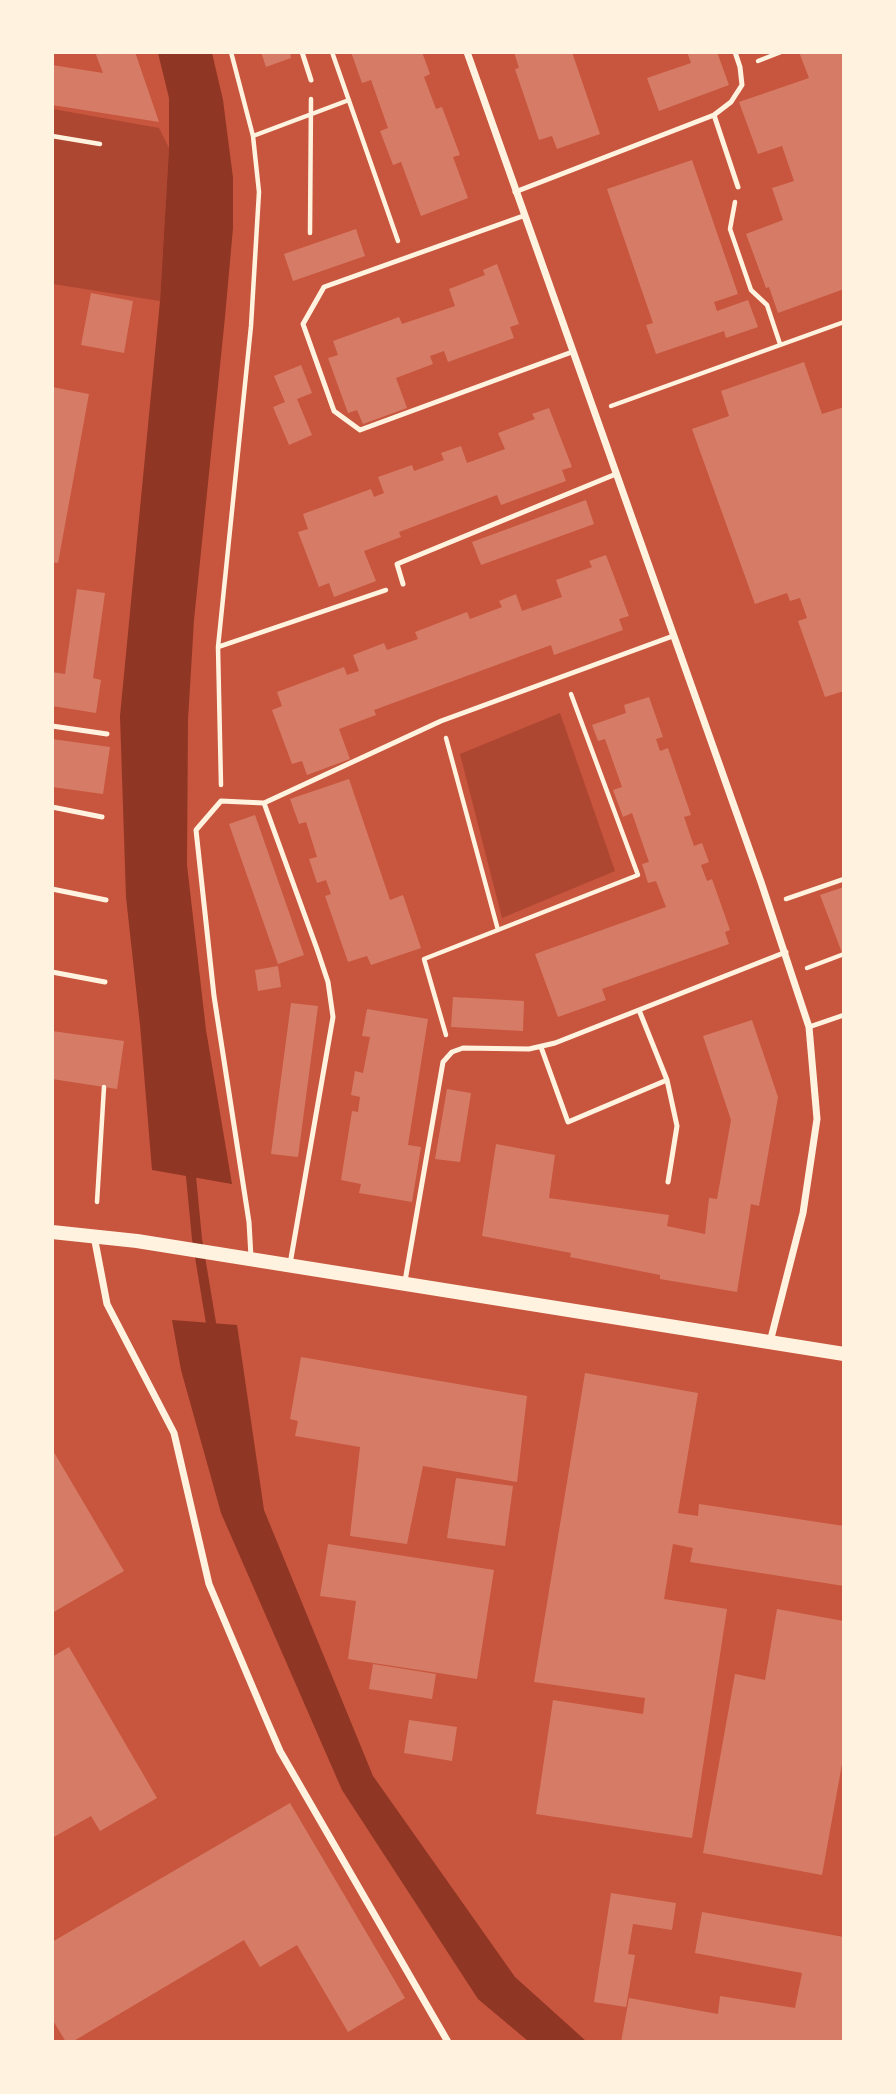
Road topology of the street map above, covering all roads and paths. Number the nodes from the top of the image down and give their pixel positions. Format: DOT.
graph roads {
  1 [pos="231,52"];
  2 [pos="302,52"];
  3 [pos="332,52"];
  4 [pos="467,52"];
  5 [pos="735,52"];
  6 [pos="781,52"];
  7 [pos="740,67"];
  8 [pos="311,80"];
  9 [pos="349,100"];
  10 [pos="311,115"];
  11 [pos="714,115"];
  12 [pos="52,136"];
  13 [pos="253,136"];
  14 [pos="100,144"];
  15 [pos="738,187"];
  16 [pos="515,192"];
  17 [pos="523,216"];
  18 [pos="310,233"];
  19 [pos="404,258"];
  20 [pos="844,322"];
  21 [pos="780,344"];
  22 [pos="572,352"];
  23 [pos="604,409"];
  24 [pos="616,474"];
  25 [pos="403,584"];
  26 [pos="673,636"];
  27 [pos="218,647"];
  28 [pos="564,676"];
  29 [pos="441,722"];
  30 [pos="52,726"];
  31 [pos="107,734"];
  32 [pos="221,801"];
  33 [pos="264,803"];
  34 [pos="52,807"];
  35 [pos="102,817"];
  36 [pos="844,879"];
  37 [pos="52,889"];
  38 [pos="106,900"];
  39 [pos="769,905"];
  40 [pos="498,930"];
  41 [pos="786,952"];
  42 [pos="844,954"];
  43 [pos="806,968"];
  44 [pos="52,972"];
  45 [pos="105,982"];
  46 [pos="639,1010"];
  47 [pos="844,1015"];
  48 [pos="809,1027"];
  49 [pos="541,1046"];
  50 [pos="452,1052"];
  51 [pos="667,1080"];
  52 [pos="104,1087"];
  53 [pos="668,1182"];
  54 [pos="97,1202"];
  55 [pos="52,1231"];
  56 [pos="94,1235"];
  57 [pos="249,1260"];
  58 [pos="290,1266"];
  59 [pos="405,1284"];
  60 [pos="770,1343"];
  61 [pos="844,1354"];
  62 [pos="448,2042"];
  1 -- 13 [label="path"];
  2 -- 8 [label="lane"];
  3 -- 9 [label="path"];
  4 -- 16 [label="street"];
  5 -- 7 [label="lane"];
  6 -- 7 [label="path"];
  7 -- 11 [label="lane"];
  8 -- 10 [label="path"];
  9 -- 10 [label="path"];
  9 -- 19 [label="path"];
  10 -- 13 [label="path"];
  10 -- 18 [label="path"];
  11 -- 15 [label="lane"];
  11 -- 16 [label="lane"];
  12 -- 14 [label="path"];
  13 -- 27 [label="path"];
  15 -- 21 [label="path"];
  16 -- 17 [label="street"];
  17 -- 19 [label="lane"];
  17 -- 22 [label="street"];
  19 -- 22 [label="lane"];
  20 -- 21 [label="path"];
  21 -- 23 [label="path"];
  22 -- 24 [label="street"];
  24 -- 25 [label="lane"];
  24 -- 26 [label="street"];
  25 -- 27 [label="path"];
  26 -- 28 [label="lane"];
  26 -- 39 [label="street"];
  27 -- 32 [label="path"];
  28 -- 29 [label="lane"];
  28 -- 40 [label="path"];
  29 -- 33 [label="lane"];
  29 -- 40 [label="path"];
  30 -- 31 [label="lane"];
  32 -- 33 [label="lane"];
  32 -- 57 [label="lane"];
  33 -- 58 [label="lane"];
  34 -- 35 [label="lane"];
  36 -- 39 [label="path"];
  37 -- 38 [label="lane"];
  39 -- 41 [label="street"];
  40 -- 50 [label="path"];
  41 -- 46 [label="lane"];
  41 -- 48 [label="street"];
  42 -- 43 [label="path"];
  44 -- 45 [label="lane"];
  46 -- 49 [label="lane"];
  46 -- 51 [label="lane"];
  47 -- 48 [label="lane"];
  48 -- 60 [label="street"];
  49 -- 50 [label="lane"];
  49 -- 51 [label="lane"];
  50 -- 59 [label="lane"];
  51 -- 53 [label="lane"];
  52 -- 54 [label="path"];
  55 -- 56 [label="main road"];
  56 -- 57 [label="main road"];
  56 -- 62 [label="street"];
  57 -- 58 [label="main road"];
  58 -- 59 [label="main road"];
  59 -- 60 [label="main road"];
  60 -- 61 [label="main road"];
}
